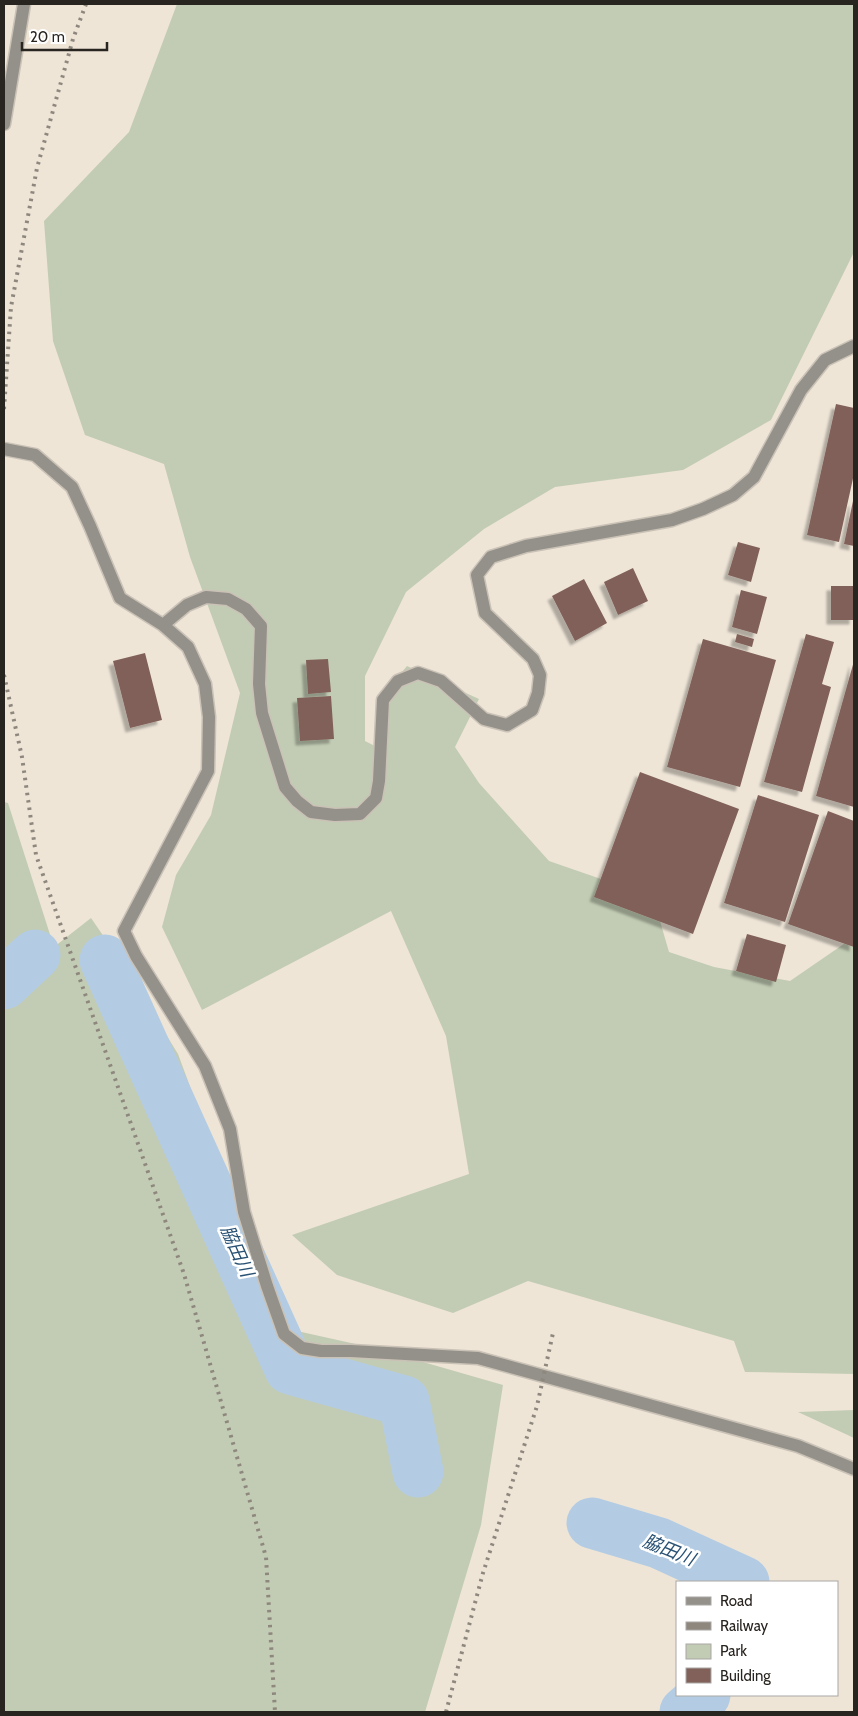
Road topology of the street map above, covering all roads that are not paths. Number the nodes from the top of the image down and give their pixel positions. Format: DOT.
graph roads {
  1 [pos="24,4"];
  2 [pos="4,124"];
  3 [pos="854,346"];
  4 [pos="4,449"];
  5 [pos="163,625"];
  6 [pos="854,1468"];
  1 -- 2 [label="street"];
  3 -- 5 [label="street"];
  4 -- 5 [label="street"];
  5 -- 6 [label="street"];
}
